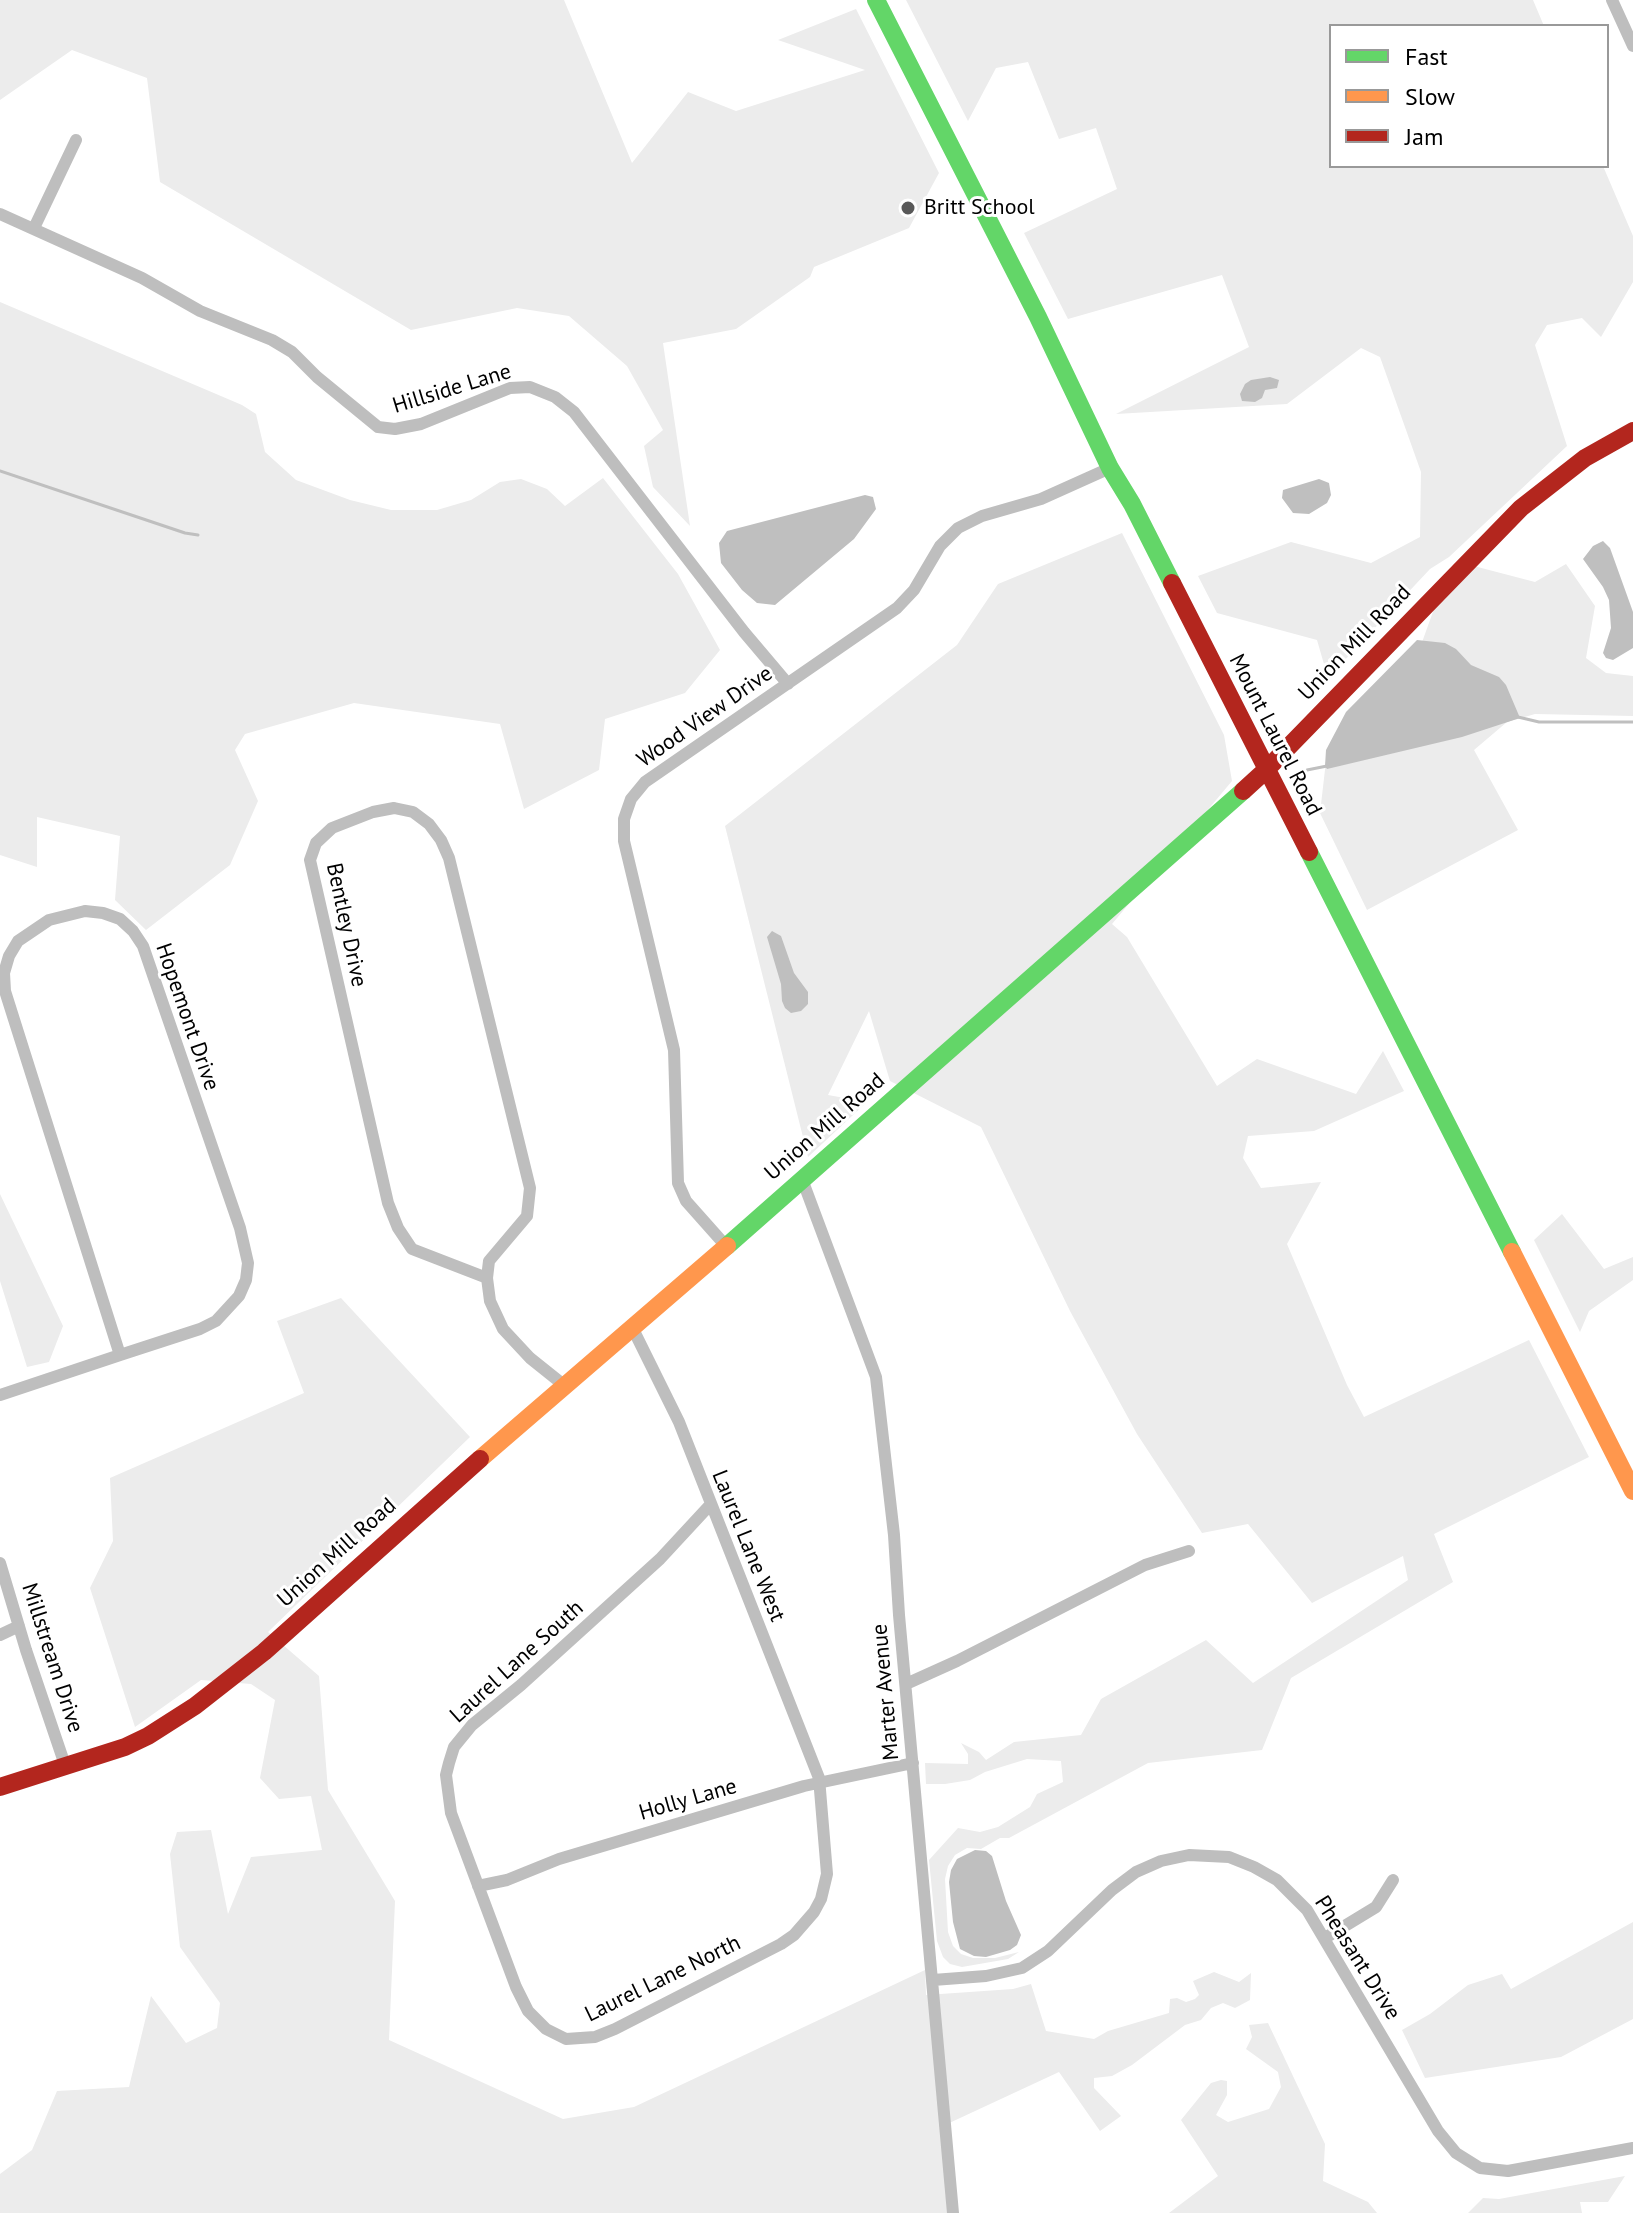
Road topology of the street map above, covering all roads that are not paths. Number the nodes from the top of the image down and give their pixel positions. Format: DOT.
graph roads {
  1 [pos="876,0"];
  2 [pos="1612,0"];
  3 [pos="1633,46"];
  4 [pos="76,140"];
  5 [pos="0,214"];
  6 [pos="34,228"];
  7 [pos="1632,433"];
  8 [pos="1110,468"];
  9 [pos="788,684"];
  10 [pos="1266,770"];
  11 [pos="802,1179"];
  12 [pos="726,1246"];
  13 [pos="487,1278"];
  14 [pos="632,1327"];
  15 [pos="120,1355"];
  16 [pos="565,1386"];
  17 [pos="0,1395"];
  18 [pos="1633,1491"];
  19 [pos="710,1505"];
  20 [pos="1189,1551"];
  21 [pos="0,1563"];
  22 [pos="19,1626"];
  23 [pos="0,1635"];
  24 [pos="906,1684"];
  25 [pos="913,1763"];
  26 [pos="65,1765"];
  27 [pos="820,1784"];
  28 [pos="0,1787"];
  29 [pos="1393,1880"];
  30 [pos="478,1886"];
  31 [pos="1325,1938"];
  32 [pos="933,1980"];
  33 [pos="1633,2148"];
  34 [pos="953,2213"];
  1 -- 8 [label="street, Mount Laurel Road"];
  2 -- 3 [label="street"];
  4 -- 6 [label="street"];
  5 -- 6 [label="street, Hillside Lane"];
  6 -- 9 [label="street, Hillside Lane"];
  7 -- 10 [label="street, Union Mill Road"];
  8 -- 9 [label="street, Wood View Drive"];
  8 -- 10 [label="street, Mount Laurel Road"];
  9 -- 12 [label="street, Wood View Drive"];
  10 -- 11 [label="street, Union Mill Road"];
  10 -- 18 [label="street, Mount Laurel Road"];
  11 -- 12 [label="street, Union Mill Road"];
  11 -- 24 [label="street, Marter Avenue"];
  12 -- 14 [label="street, Union Mill Road"];
  13 -- 13 [label="street, Bentley Drive"];
  13 -- 16 [label="street"];
  14 -- 16 [label="street, Union Mill Road"];
  14 -- 19 [label="street, Laurel Lane West"];
  15 -- 15 [label="street, Hopemont Drive"];
  15 -- 17 [label="street, Hopemont Drive"];
  16 -- 26 [label="street, Union Mill Road"];
  19 -- 27 [label="street, Laurel Lane West"];
  19 -- 30 [label="street, Laurel Lane South"];
  20 -- 24 [label="street"];
  21 -- 22 [label="street, Millstream Drive"];
  22 -- 23 [label="street"];
  22 -- 26 [label="street, Millstream Drive"];
  24 -- 25 [label="street, Marter Avenue"];
  25 -- 27 [label="street, Holly Lane"];
  25 -- 32 [label="street, Marter Avenue"];
  26 -- 28 [label="street, Union Mill Road"];
  27 -- 30 [label="street, Holly Lane"];
  27 -- 30 [label="street, Laurel Lane North"];
  29 -- 31 [label="street"];
  31 -- 32 [label="street, Pheasant Drive"];
  31 -- 33 [label="street, Pheasant Drive"];
  32 -- 34 [label="street, Marter Avenue"];
}
